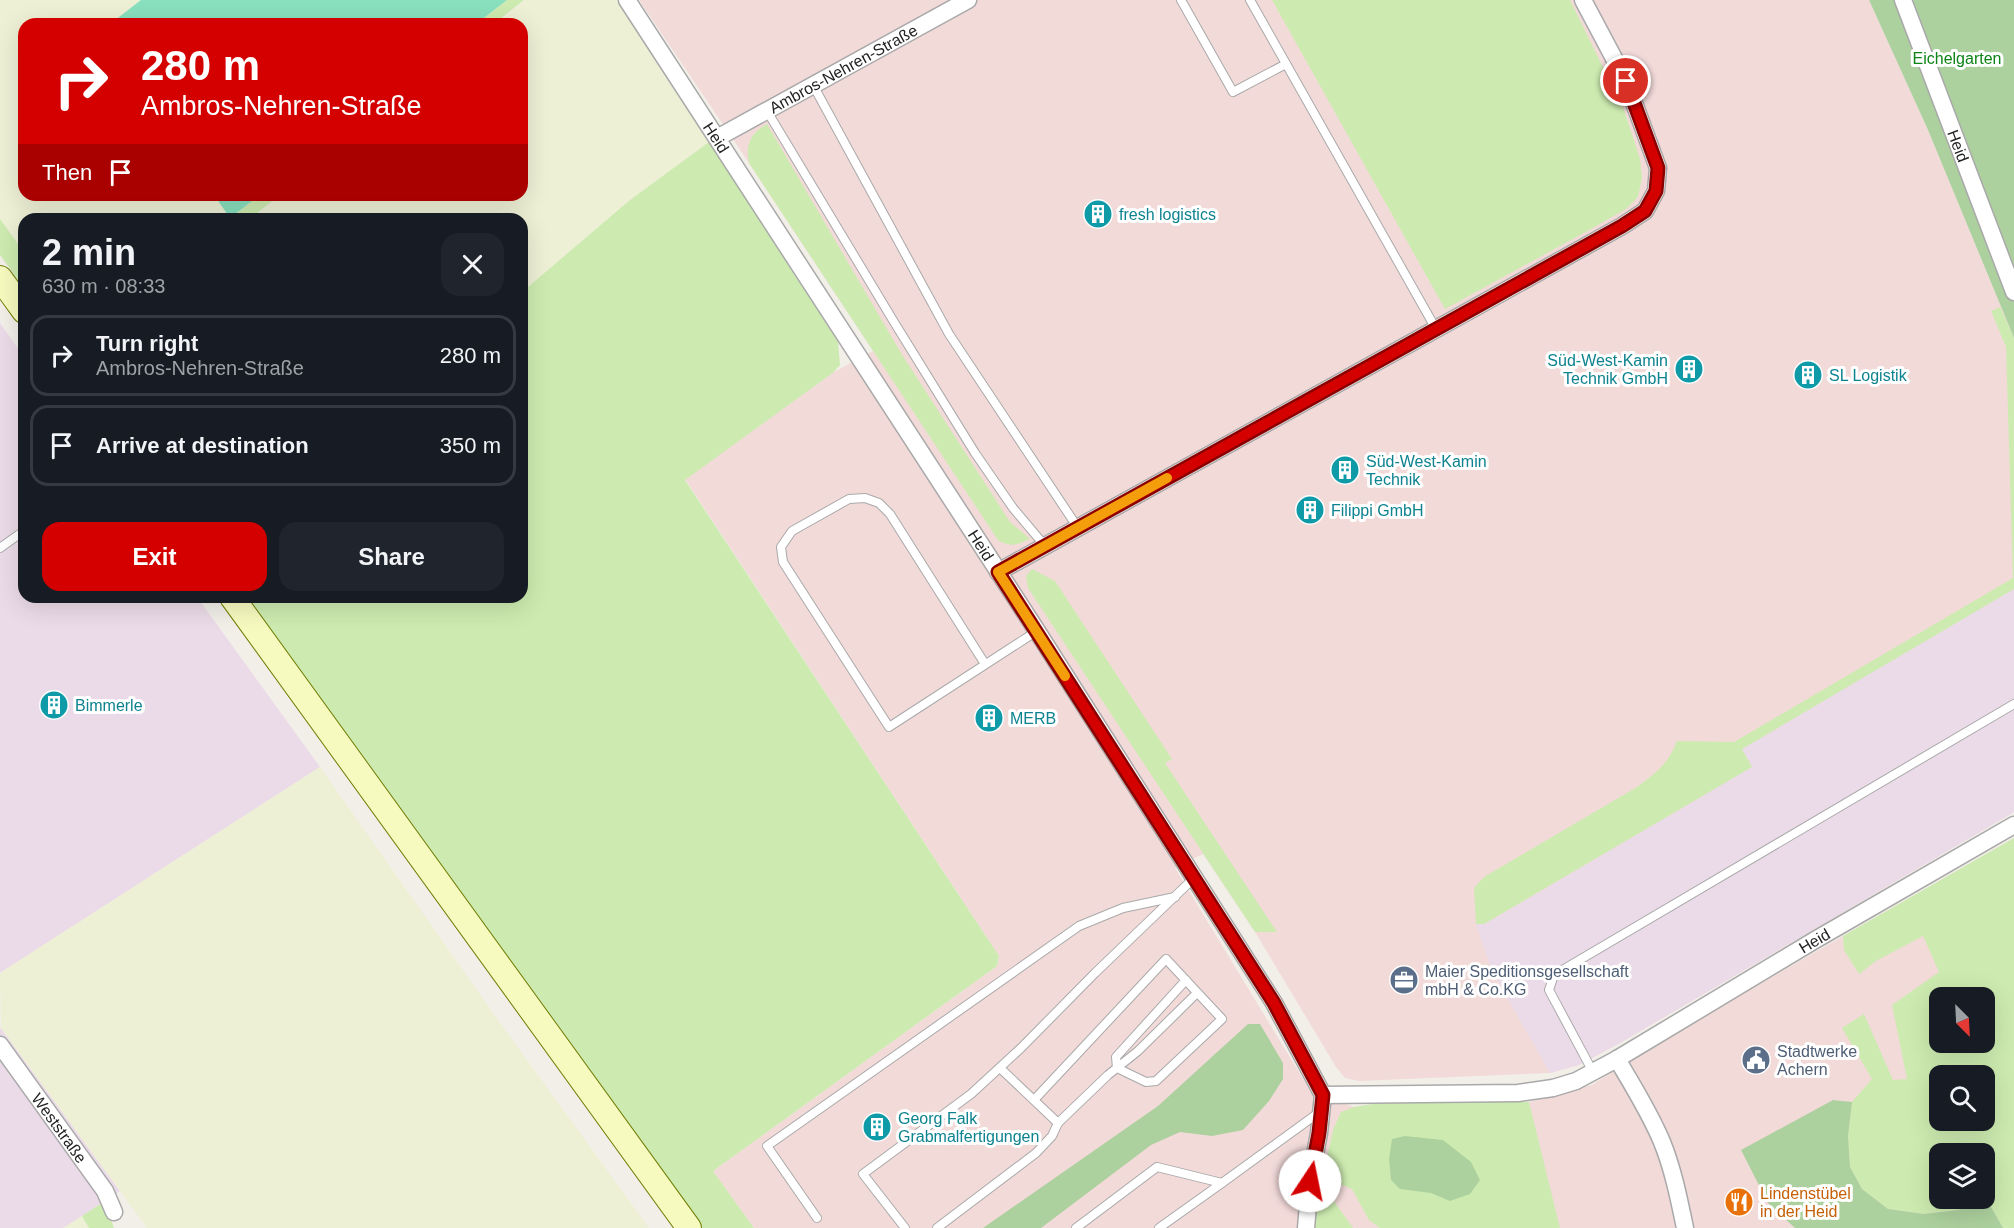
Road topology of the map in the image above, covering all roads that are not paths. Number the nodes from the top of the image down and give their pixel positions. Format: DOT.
graph roads {
  1 [pos="627,0"];
  2 [pos="968,0"];
  3 [pos="1181,0"];
  4 [pos="1250,0"];
  5 [pos="1583,0"];
  6 [pos="1903,0"];
  7 [pos="1286,64"];
  8 [pos="813,85"];
  9 [pos="768,111"];
  10 [pos="717,138"];
  11 [pos="0,278"];
  12 [pos="2014,292"];
  13 [pos="18,303"];
  14 [pos="1436,329"];
  15 [pos="1078,528"];
  16 [pos="18,535"];
  17 [pos="1045,546"];
  18 [pos="0,548"];
  19 [pos="998,572"];
  20 [pos="235,603"];
  21 [pos="1037,631"];
  22 [pos="985,664"];
  23 [pos="2014,704"];
  24 [pos="2014,825"];
  25 [pos="1194,878"];
  26 [pos="1175,897"];
  27 [pos="1186,981"];
  28 [pos="1197,993"];
  29 [pos="0,1045"];
  30 [pos="1617,1059"];
  31 [pos="1000,1068"];
  32 [pos="1117,1068"];
  33 [pos="1593,1072"];
  34 [pos="1034,1100"];
  35 [pos="1322,1103"];
  36 [pos="1058,1123"];
  37 [pos="1222,1183"];
  38 [pos="114,1212"];
  39 [pos="817,1218"];
  40 [pos="689,1228"];
  41 [pos="905,1228"];
  42 [pos="937,1228"];
  43 [pos="1076,1228"];
  44 [pos="1159,1228"];
  45 [pos="1306,1228"];
  46 [pos="1685,1228"];
  1 -- 10 [label="street, Heid"];
  2 -- 8 [label="street, Ambros-Nehren-Straße"];
  3 -- 7 [label="lane"];
  4 -- 7 [label="lane"];
  5 -- 14 [label="street"];
  6 -- 12 [label="street, Heid"];
  7 -- 14 [label="lane"];
  8 -- 9 [label="street, Ambros-Nehren-Straße"];
  8 -- 15 [label="lane"];
  9 -- 10 [label="street, Ambros-Nehren-Straße"];
  9 -- 17 [label="lane"];
  10 -- 19 [label="street, Heid"];
  11 -- 13 [label="main road"];
  14 -- 15 [label="street"];
  15 -- 17 [label="street"];
  16 -- 18 [label="lane"];
  17 -- 19 [label="street"];
  19 -- 21 [label="street, Heid"];
  20 -- 40 [label="main road"];
  21 -- 22 [label="lane"];
  21 -- 25 [label="street, Heid"];
  22 -- 22 [label="lane"];
  23 -- 33 [label="lane"];
  24 -- 30 [label="street, Heid"];
  25 -- 26 [label="lane"];
  25 -- 35 [label="street, Heid"];
  26 -- 31 [label="lane"];
  26 -- 39 [label="lane"];
  27 -- 28 [label="lane"];
  27 -- 32 [label="lane"];
  27 -- 34 [label="lane"];
  28 -- 32 [label="lane"];
  28 -- 32 [label="lane"];
  29 -- 38 [label="street, Weststraße"];
  30 -- 33 [label="street, Heid"];
  30 -- 46 [label="street"];
  31 -- 34 [label="lane"];
  31 -- 41 [label="lane"];
  32 -- 36 [label="lane"];
  33 -- 35 [label="street, Heid"];
  34 -- 36 [label="lane"];
  35 -- 37 [label="lane"];
  35 -- 45 [label="street"];
  36 -- 42 [label="lane"];
  37 -- 43 [label="lane"];
  37 -- 44 [label="lane"];
}
